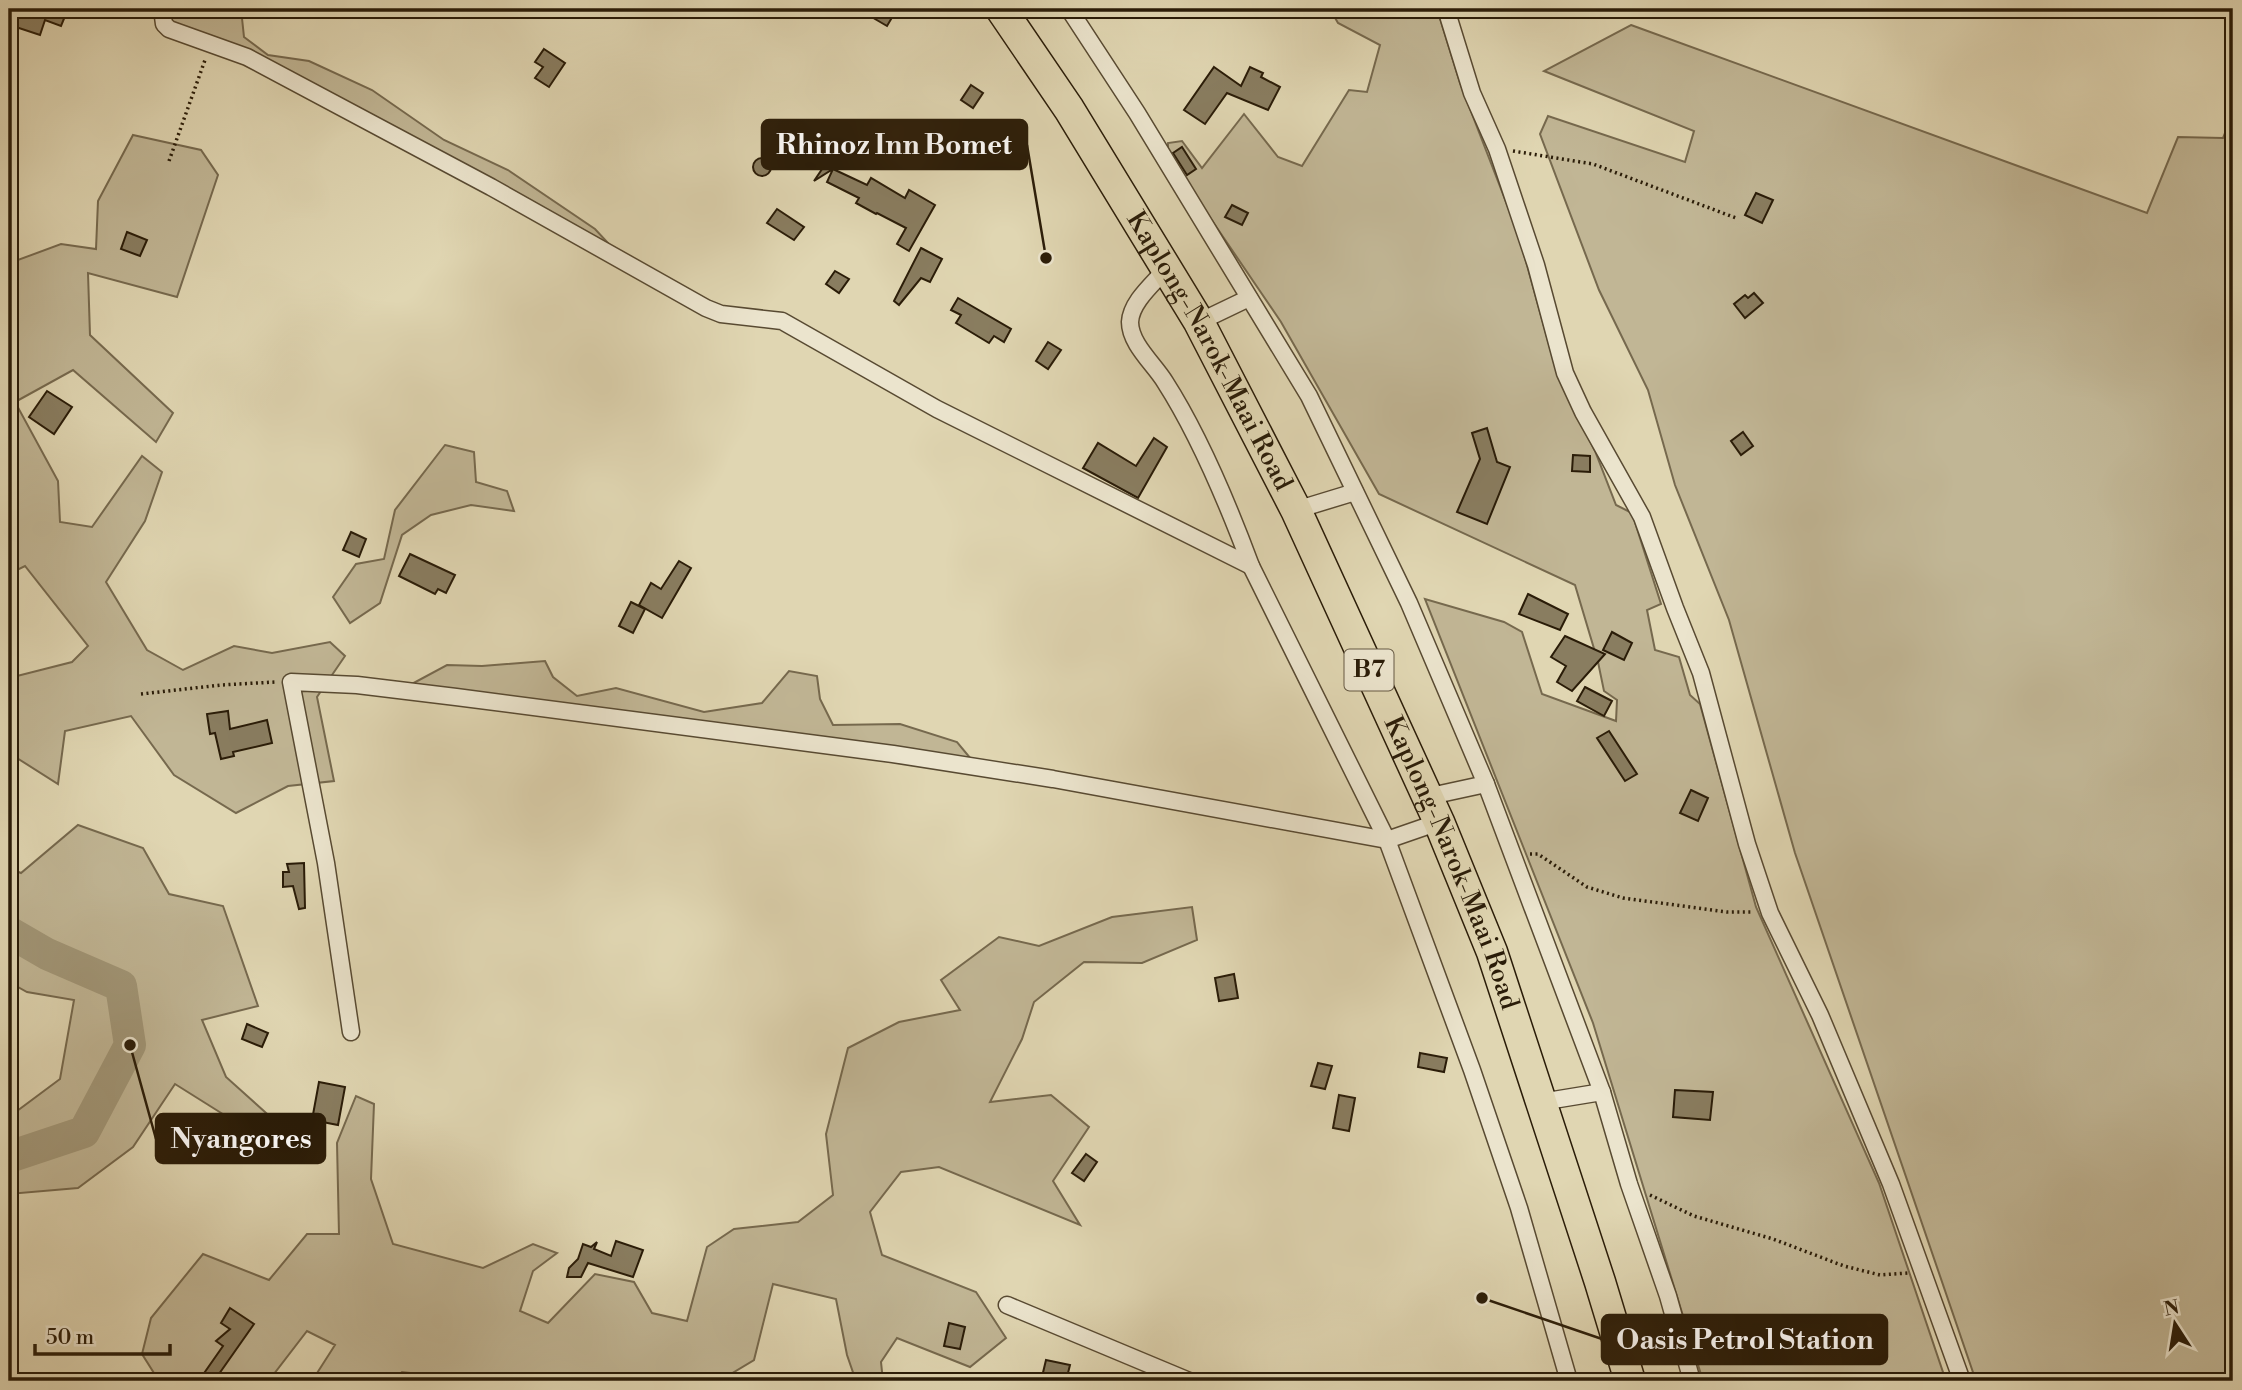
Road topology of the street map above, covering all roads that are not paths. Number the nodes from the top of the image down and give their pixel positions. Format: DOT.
graph roads {
  1 [pos="162,9"];
  2 [pos="1001,9"];
  3 [pos="1069,9"];
  4 [pos="1446,9"];
  5 [pos="1166,270"];
  6 [pos="1249,298"];
  7 [pos="1199,322"];
  8 [pos="1355,492"];
  9 [pos="1296,510"];
  10 [pos="1251,566"];
  11 [pos="1486,784"];
  12 [pos="1433,810"];
  13 [pos="1387,840"];
  14 [pos="351,1032"];
  15 [pos="1602,1092"];
  16 [pos="1541,1102"];
  17 [pos="1007,1305"];
  18 [pos="1189,1381"];
  19 [pos="1569,1381"];
  20 [pos="1630,1381"];
  21 [pos="1692,1381"];
  22 [pos="1962,1381"];
  1 -- 10 [label="street"];
  2 -- 5 [label="highway, Kaplong-Narok-Maai Road / B7"];
  3 -- 6 [label="street"];
  4 -- 22 [label="street"];
  5 -- 7 [label="highway, Kaplong-Narok-Maai Road / B7"];
  5 -- 10 [label="street"];
  6 -- 7 [label="street"];
  6 -- 8 [label="street"];
  7 -- 9 [label="highway, Kaplong-Narok-Maai Road / B7"];
  8 -- 9 [label="street"];
  8 -- 11 [label="street"];
  9 -- 12 [label="highway, Kaplong-Narok-Maai Road / B7"];
  10 -- 13 [label="street"];
  11 -- 12 [label="street"];
  11 -- 15 [label="street"];
  12 -- 13 [label="street"];
  12 -- 16 [label="highway, Kaplong-Narok-Maai Road / B7"];
  13 -- 14 [label="street"];
  13 -- 19 [label="street"];
  15 -- 16 [label="street"];
  15 -- 21 [label="street"];
  16 -- 20 [label="highway, Kaplong-Narok-Maai Road / B7"];
  17 -- 18 [label="street"];
}
